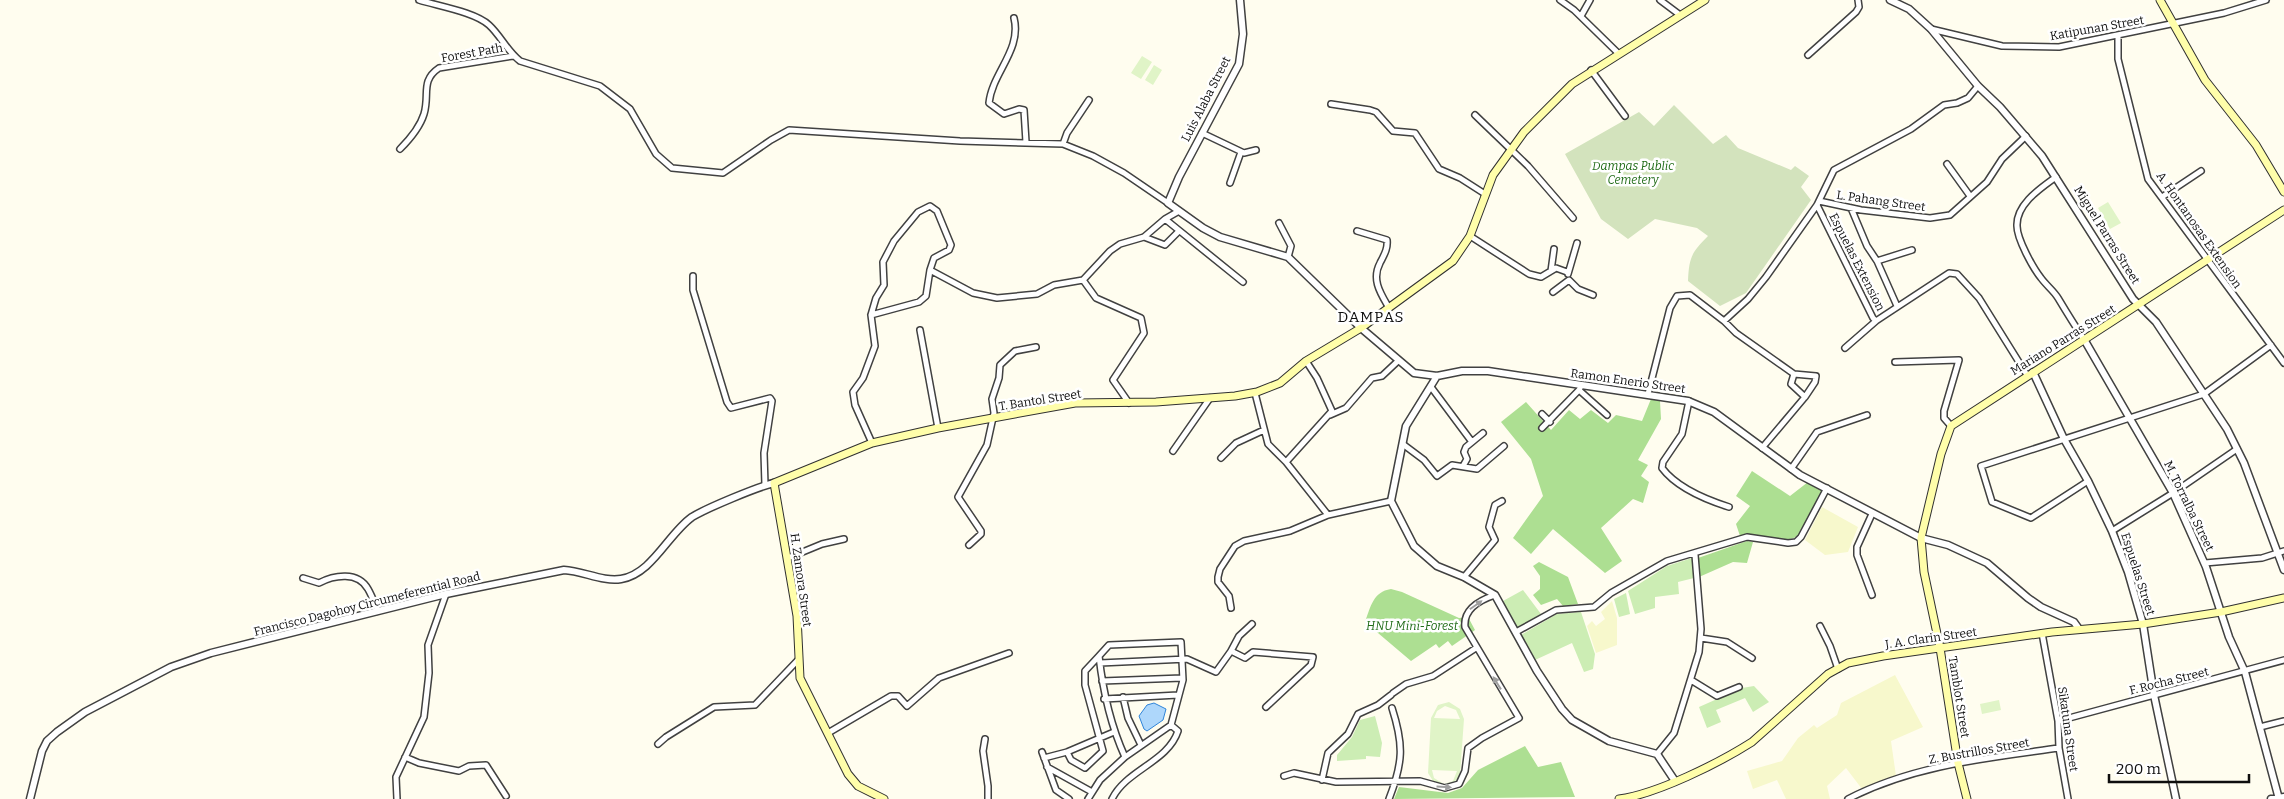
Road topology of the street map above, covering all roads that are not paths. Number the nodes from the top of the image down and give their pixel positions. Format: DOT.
graph roads {
  1 [pos="419,0"];
  2 [pos="1240,0"];
  3 [pos="1560,0"];
  4 [pos="1590,0"];
  5 [pos="1660,0"];
  6 [pos="1704,0"];
  7 [pos="1858,0"];
  8 [pos="1890,0"];
  9 [pos="2160,0"];
  10 [pos="2266,0"];
  11 [pos="1680,15"];
  12 [pos="1581,16"];
  13 [pos="1014,18"];
  14 [pos="2172,23"];
  15 [pos="1931,29"];
  16 [pos="2118,36"];
  17 [pos="1618,53"];
  18 [pos="1808,55"];
  19 [pos="513,56"];
  20 [pos="1591,70"];
  21 [pos="1978,86"];
  22 [pos="1089,100"];
  23 [pos="1331,104"];
  24 [pos="1474,115"];
  25 [pos="1625,116"];
  26 [pos="1202,133"];
  27 [pos="2026,136"];
  28 [pos="1026,142"];
  29 [pos="1063,144"];
  30 [pos="1511,148"];
  31 [pos="400,149"];
  32 [pos="1256,150"];
  33 [pos="1240,152"];
  34 [pos="1947,164"];
  35 [pos="2201,171"];
  36 [pos="2056,177"];
  37 [pos="1230,183"];
  38 [pos="2284,192"];
  39 [pos="1485,194"];
  40 [pos="1970,196"];
  41 [pos="2162,197"];
  42 [pos="1168,203"];
  43 [pos="1818,203"];
  44 [pos="1851,208"];
  45 [pos="2284,210"];
  46 [pos="1179,211"];
  47 [pos="1573,218"];
  48 [pos="1165,219"];
  49 [pos="1279,223"];
  50 [pos="1179,231"];
  51 [pos="1357,231"];
  52 [pos="1470,236"];
  53 [pos="1144,237"];
  54 [pos="1577,243"];
  55 [pos="1554,249"];
  56 [pos="1912,250"];
  57 [pos="1288,257"];
  58 [pos="2207,260"];
  59 [pos="1877,261"];
  60 [pos="930,270"];
  61 [pos="1552,271"];
  62 [pos="1567,272"];
  63 [pos="693,276"];
  64 [pos="1083,280"];
  65 [pos="1569,280"];
  66 [pos="1243,282"];
  67 [pos="1554,292"];
  68 [pos="1593,295"];
  69 [pos="2140,304"];
  70 [pos="1897,306"];
  71 [pos="1389,308"];
  72 [pos="871,315"];
  73 [pos="1876,320"];
  74 [pos="1724,321"];
  75 [pos="1361,328"];
  76 [pos="920,330"];
  77 [pos="2085,340"];
  78 [pos="2271,345"];
  79 [pos="1036,347"];
  80 [pos="1845,348"];
  81 [pos="1398,361"];
  82 [pos="1306,362"];
  83 [pos="1895,362"];
  84 [pos="2284,363"];
  85 [pos="1794,374"];
  86 [pos="2030,374"];
  87 [pos="1437,376"];
  88 [pos="1430,387"];
  89 [pos="1580,388"];
  90 [pos="1254,393"];
  91 [pos="1648,394"];
  92 [pos="2204,394"];
  93 [pos="1805,397"];
  94 [pos="1210,398"];
  95 [pos="1689,402"];
  96 [pos="1129,403"];
  97 [pos="1542,414"];
  98 [pos="1330,415"];
  99 [pos="1607,415"];
  100 [pos="1867,415"];
  101 [pos="2130,418"];
  102 [pos="994,419"];
  103 [pos="1550,422"];
  104 [pos="1951,426"];
  105 [pos="938,428"];
  106 [pos="1542,428"];
  107 [pos="1264,430"];
  108 [pos="1483,432"];
  109 [pos="2064,439"];
  110 [pos="1472,442"];
  111 [pos="872,443"];
  112 [pos="1404,445"];
  113 [pos="1504,446"];
  114 [pos="1762,448"];
  115 [pos="2237,449"];
  116 [pos="1173,451"];
  117 [pos="1221,458"];
  118 [pos="1286,462"];
  119 [pos="1463,466"];
  120 [pos="1791,469"];
  121 [pos="2088,481"];
  122 [pos="774,484"];
  123 [pos="765,485"];
  124 [pos="1827,488"];
  125 [pos="2173,493"];
  126 [pos="1490,500"];
  127 [pos="1391,501"];
  128 [pos="1502,501"];
  129 [pos="1495,505"];
  130 [pos="1729,507"];
  131 [pos="1872,514"];
  132 [pos="1328,515"];
  133 [pos="2112,531"];
  134 [pos="1921,538"];
  135 [pos="844,539"];
  136 [pos="969,545"];
  137 [pos="2281,552"];
  138 [pos="1694,554"];
  139 [pos="788,558"];
  140 [pos="2205,563"];
  141 [pos="2284,570"];
  142 [pos="1464,577"];
  143 [pos="304,578"];
  144 [pos="446,594"];
  145 [pos="1495,594"];
  146 [pos="1872,595"];
  147 [pos="2284,598"];
  148 [pos="1231,608"];
  149 [pos="378,611"];
  150 [pos="2221,612"];
  151 [pos="1252,624"];
  152 [pos="2143,624"];
  153 [pos="1820,626"];
  154 [pos="2079,629"];
  155 [pos="1516,632"];
  156 [pos="2042,633"];
  157 [pos="1701,638"];
  158 [pos="1476,648"];
  159 [pos="1940,648"];
  160 [pos="1231,651"];
  161 [pos="1009,654"];
  162 [pos="1752,658"];
  163 [pos="798,660"];
  164 [pos="1100,660"];
  165 [pos="1182,660"];
  166 [pos="2284,660"];
  167 [pos="1838,669"];
  168 [pos="2245,672"];
  169 [pos="1182,678"];
  170 [pos="1691,680"];
  171 [pos="1102,681"];
  172 [pos="1739,687"];
  173 [pos="1178,695"];
  174 [pos="2154,695"];
  175 [pos="1123,696"];
  176 [pos="1390,696"];
  177 [pos="1104,699"];
  178 [pos="1266,707"];
  179 [pos="2058,721"];
  180 [pos="2284,721"];
  181 [pos="1171,725"];
  182 [pos="2260,727"];
  183 [pos="1114,732"];
  184 [pos="828,733"];
  185 [pos="1098,738"];
  186 [pos="985,739"];
  187 [pos="658,744"];
  188 [pos="1141,745"];
  189 [pos="2059,748"];
  190 [pos="1068,752"];
  191 [pos="1657,754"];
  192 [pos="404,757"];
  193 [pos="1125,757"];
  194 [pos="1958,763"];
  195 [pos="1047,766"];
  196 [pos="1284,776"];
  197 [pos="1322,780"];
  198 [pos="1396,780"];
  199 [pos="1675,781"];
  200 [pos="1092,792"];
  201 [pos="506,796"];
  202 [pos="2280,798"];
  203 [pos="30,799"];
  204 [pos="397,799"];
  205 [pos="884,799"];
  206 [pos="988,799"];
  207 [pos="1068,799"];
  208 [pos="1088,799"];
  209 [pos="1112,799"];
  210 [pos="1389,799"];
  211 [pos="1619,799"];
  212 [pos="1848,799"];
  213 [pos="1967,799"];
  214 [pos="2068,799"];
  215 [pos="2176,799"];
  216 [pos="2271,799"];
  1 -- 19 [label="street"];
  2 -- 26 [label="street, Luis Alaba Street"];
  3 -- 12 [label="street"];
  4 -- 12 [label="street"];
  5 -- 11 [label="street"];
  6 -- 11 [label="main road, T. Bantol Street"];
  7 -- 18 [label="street"];
  8 -- 15 [label="street, Miguel Parras Street"];
  9 -- 14 [label="main road"];
  10 -- 14 [label="street, Katipunan Street"];
  11 -- 17 [label="main road, T. Bantol Street"];
  12 -- 17 [label="street"];
  13 -- 28 [label="street"];
  14 -- 16 [label="street, Katipunan Street"];
  14 -- 38 [label="main road"];
  15 -- 16 [label="street, Katipunan Street"];
  15 -- 21 [label="street, Miguel Parras Street"];
  16 -- 41 [label="street, A. Hontanosas Extension"];
  17 -- 20 [label="main road, T. Bantol Street"];
  19 -- 28 [label="street"];
  19 -- 31 [label="street, Forest Path"];
  20 -- 25 [label="street"];
  20 -- 30 [label="main road, T. Bantol Street"];
  21 -- 27 [label="street, Miguel Parras Street"];
  21 -- 43 [label="street"];
  22 -- 29 [label="street"];
  23 -- 39 [label="street"];
  24 -- 30 [label="street"];
  26 -- 33 [label="street"];
  26 -- 42 [label="street, Luis Alaba Street"];
  27 -- 36 [label="street, Miguel Parras Street"];
  27 -- 40 [label="street, L. Pahang Street"];
  28 -- 29 [label="street"];
  29 -- 42 [label="street"];
  30 -- 39 [label="main road, T. Bantol Street"];
  30 -- 47 [label="street"];
  32 -- 33 [label="street"];
  33 -- 37 [label="street"];
  34 -- 40 [label="street"];
  35 -- 41 [label="street"];
  36 -- 69 [label="street, Miguel Parras Street"];
  36 -- 77 [label="street, M. Torralba Street"];
  39 -- 52 [label="main road, T. Bantol Street"];
  40 -- 44 [label="street, L. Pahang Street"];
  41 -- 58 [label="street, A. Hontanosas Extension"];
  42 -- 46 [label="street, Ramon Enerio Street"];
  43 -- 44 [label="street, L. Pahang Street"];
  43 -- 73 [label="street, Espuelas Extension"];
  43 -- 74 [label="street"];
  44 -- 59 [label="street"];
  45 -- 58 [label="main road, Mariano Parras Street"];
  46 -- 48 [label="street"];
  46 -- 57 [label="street, Ramon Enerio Street"];
  48 -- 50 [label="street"];
  48 -- 53 [label="street"];
  49 -- 57 [label="street"];
  50 -- 53 [label="street"];
  50 -- 66 [label="street"];
  51 -- 71 [label="street"];
  52 -- 61 [label="street"];
  52 -- 71 [label="main road, T. Bantol Street"];
  53 -- 64 [label="street"];
  54 -- 62 [label="street"];
  55 -- 61 [label="street"];
  56 -- 59 [label="street"];
  57 -- 75 [label="street, Ramon Enerio Street"];
  58 -- 69 [label="main road, Mariano Parras Street"];
  58 -- 78 [label="street, A. Hontanosas Extension"];
  59 -- 70 [label="street"];
  60 -- 64 [label="street"];
  60 -- 72 [label="street"];
  60 -- 72 [label="street"];
  61 -- 62 [label="street"];
  62 -- 65 [label="street"];
  63 -- 123 [label="street"];
  64 -- 96 [label="street"];
  65 -- 67 [label="street"];
  65 -- 68 [label="street"];
  69 -- 77 [label="main road, Mariano Parras Street"];
  69 -- 92 [label="street, Miguel Parras Street"];
  70 -- 73 [label="street, Espuelas Extension"];
  70 -- 86 [label="street, Espuelas Extension"];
  71 -- 75 [label="main road, T. Bantol Street"];
  72 -- 111 [label="street"];
  73 -- 80 [label="street"];
  74 -- 85 [label="street"];
  74 -- 91 [label="street"];
  75 -- 81 [label="street, Ramon Enerio Street"];
  75 -- 82 [label="main road, T. Bantol Street"];
  76 -- 105 [label="street"];
  77 -- 86 [label="main road, Mariano Parras Street"];
  77 -- 101 [label="street, M. Torralba Street"];
  78 -- 84 [label="street, A. Hontanosas Extension"];
  78 -- 92 [label="street"];
  79 -- 102 [label="street"];
  81 -- 87 [label="street, Ramon Enerio Street"];
  81 -- 98 [label="street"];
  82 -- 90 [label="main road, T. Bantol Street"];
  82 -- 98 [label="street"];
  83 -- 104 [label="street"];
  85 -- 93 [label="street"];
  85 -- 93 [label="street"];
  86 -- 104 [label="main road, Mariano Parras Street"];
  86 -- 109 [label="street, Espuelas Street"];
  87 -- 88 [label="street"];
  87 -- 89 [label="street, Ramon Enerio Street"];
  88 -- 110 [label="street"];
  88 -- 112 [label="street"];
  89 -- 91 [label="street, Ramon Enerio Street"];
  89 -- 99 [label="street"];
  89 -- 103 [label="street"];
  90 -- 94 [label="main road, T. Bantol Street"];
  90 -- 107 [label="street"];
  91 -- 95 [label="street, Ramon Enerio Street"];
  92 -- 101 [label="street"];
  92 -- 115 [label="street, Miguel Parras Street"];
  93 -- 114 [label="street"];
  94 -- 96 [label="main road, T. Bantol Street"];
  94 -- 116 [label="street"];
  95 -- 114 [label="street, Ramon Enerio Street"];
  95 -- 130 [label="street"];
  96 -- 102 [label="main road, T. Bantol Street"];
  97 -- 103 [label="street"];
  98 -- 118 [label="street"];
  100 -- 120 [label="street"];
  101 -- 109 [label="street"];
  101 -- 125 [label="street, M. Torralba Street"];
  102 -- 105 [label="main road, T. Bantol Street"];
  102 -- 136 [label="street"];
  103 -- 106 [label="street"];
  104 -- 134 [label="main road"];
  105 -- 111 [label="main road, T. Bantol Street"];
  107 -- 117 [label="street"];
  107 -- 118 [label="street"];
  108 -- 110 [label="street"];
  109 -- 121 [label="street, Espuelas Street"];
  109 -- 121 [label="street"];
  110 -- 119 [label="street"];
  111 -- 122 [label="main road, T. Bantol Street"];
  112 -- 119 [label="street"];
  112 -- 127 [label="street"];
  113 -- 119 [label="street"];
  114 -- 120 [label="street, Ramon Enerio Street"];
  115 -- 125 [label="street"];
  115 -- 137 [label="street, Miguel Parras Street"];
  118 -- 132 [label="street"];
  120 -- 124 [label="street, Ramon Enerio Street"];
  121 -- 133 [label="street, Espuelas Street"];
  122 -- 123 [label="street, Francisco Dagohoy Circumeferential Road"];
  122 -- 139 [label="main road, H. Zamora Street"];
  123 -- 144 [label="street, Francisco Dagohoy Circumeferential Road"];
  124 -- 131 [label="street, Ramon Enerio Street"];
  124 -- 138 [label="street"];
  125 -- 133 [label="street"];
  125 -- 140 [label="street, M. Torralba Street"];
  126 -- 129 [label="street"];
  127 -- 132 [label="street"];
  127 -- 142 [label="street"];
  128 -- 129 [label="street"];
  129 -- 142 [label="street"];
  131 -- 134 [label="street, Ramon Enerio Street"];
  131 -- 146 [label="street"];
  132 -- 148 [label="street"];
  133 -- 152 [label="street, Espuelas Street"];
  134 -- 154 [label="street, Ramon Enerio Street"];
  134 -- 159 [label="main road, Tamblot Street"];
  135 -- 139 [label="street"];
  137 -- 140 [label="street"];
  137 -- 141 [label="street, Miguel Parras Street"];
  138 -- 155 [label="street"];
  138 -- 157 [label="street"];
  139 -- 163 [label="main road, H. Zamora Street"];
  140 -- 150 [label="street, M. Torralba Street"];
  142 -- 145 [label="street"];
  143 -- 149 [label="street"];
  144 -- 149 [label="street, Francisco Dagohoy Circumeferential Road"];
  144 -- 192 [label="street"];
  145 -- 155 [label="street"];
  158 -- 145 [label="street, one-way"];
  147 -- 150 [label="main road, J. A. Clarin Street"];
  149 -- 203 [label="street, Francisco Dagohoy Circumeferential Road"];
  150 -- 152 [label="main road, J. A. Clarin Street"];
  150 -- 168 [label="street, M. Torralba Street"];
  151 -- 160 [label="street"];
  152 -- 154 [label="main road, J. A. Clarin Street"];
  152 -- 174 [label="street, Espuelas Street"];
  153 -- 167 [label="street"];
  154 -- 156 [label="main road, J. A. Clarin Street"];
  155 -- 191 [label="street"];
  156 -- 159 [label="main road, J. A. Clarin Street"];
  156 -- 179 [label="street, Sikatuna Street"];
  157 -- 162 [label="street"];
  157 -- 170 [label="street"];
  158 -- 176 [label="street"];
  198 -- 158 [label="street, one-way"];
  159 -- 167 [label="main road, J. A. Clarin Street"];
  159 -- 194 [label="main road, Tamblot Street"];
  160 -- 165 [label="street"];
  160 -- 178 [label="street"];
  161 -- 184 [label="street"];
  163 -- 184 [label="main road, H. Zamora Street"];
  163 -- 187 [label="street"];
  164 -- 165 [label="street"];
  164 -- 165 [label="street"];
  164 -- 171 [label="street"];
  164 -- 185 [label="street"];
  165 -- 169 [label="street"];
  166 -- 168 [label="street, F. Rocha Street"];
  167 -- 199 [label="main road, J. A. Clarin Street"];
  168 -- 174 [label="street, F. Rocha Street"];
  168 -- 182 [label="street, M. Torralba Street"];
  169 -- 171 [label="street"];
  169 -- 173 [label="street"];
  170 -- 172 [label="street"];
  170 -- 191 [label="street"];
  171 -- 177 [label="street"];
  173 -- 175 [label="street"];
  173 -- 181 [label="street"];
  174 -- 179 [label="street, F. Rocha Street"];
  174 -- 215 [label="street, Espuelas Street"];
  175 -- 177 [label="street"];
  175 -- 188 [label="street"];
  176 -- 197 [label="street"];
  176 -- 198 [label="street"];
  177 -- 183 [label="street"];
  179 -- 189 [label="street, Sikatuna Street"];
  180 -- 182 [label="street"];
  181 -- 188 [label="street"];
  181 -- 209 [label="street"];
  182 -- 202 [label="street, M. Torralba Street"];
  183 -- 185 [label="street"];
  183 -- 193 [label="street"];
  184 -- 205 [label="main road, H. Zamora Street"];
  185 -- 190 [label="street"];
  185 -- 190 [label="street"];
  186 -- 206 [label="street"];
  188 -- 193 [label="street"];
  189 -- 194 [label="street, Z. Bustrillos Street"];
  189 -- 214 [label="street, Sikatuna Street"];
  190 -- 195 [label="street"];
  191 -- 199 [label="street"];
  192 -- 201 [label="street"];
  192 -- 204 [label="street"];
  193 -- 200 [label="street"];
  194 -- 212 [label="street, Z. Bustrillos Street"];
  194 -- 213 [label="main road, Tamblot Street"];
  195 -- 200 [label="street"];
  195 -- 207 [label="street"];
  196 -- 197 [label="street"];
  197 -- 198 [label="street"];
  198 -- 210 [label="street"];
  199 -- 211 [label="main road, J. A. Clarin Street"];
  200 -- 208 [label="street"];
  202 -- 216 [label="street"];
}
